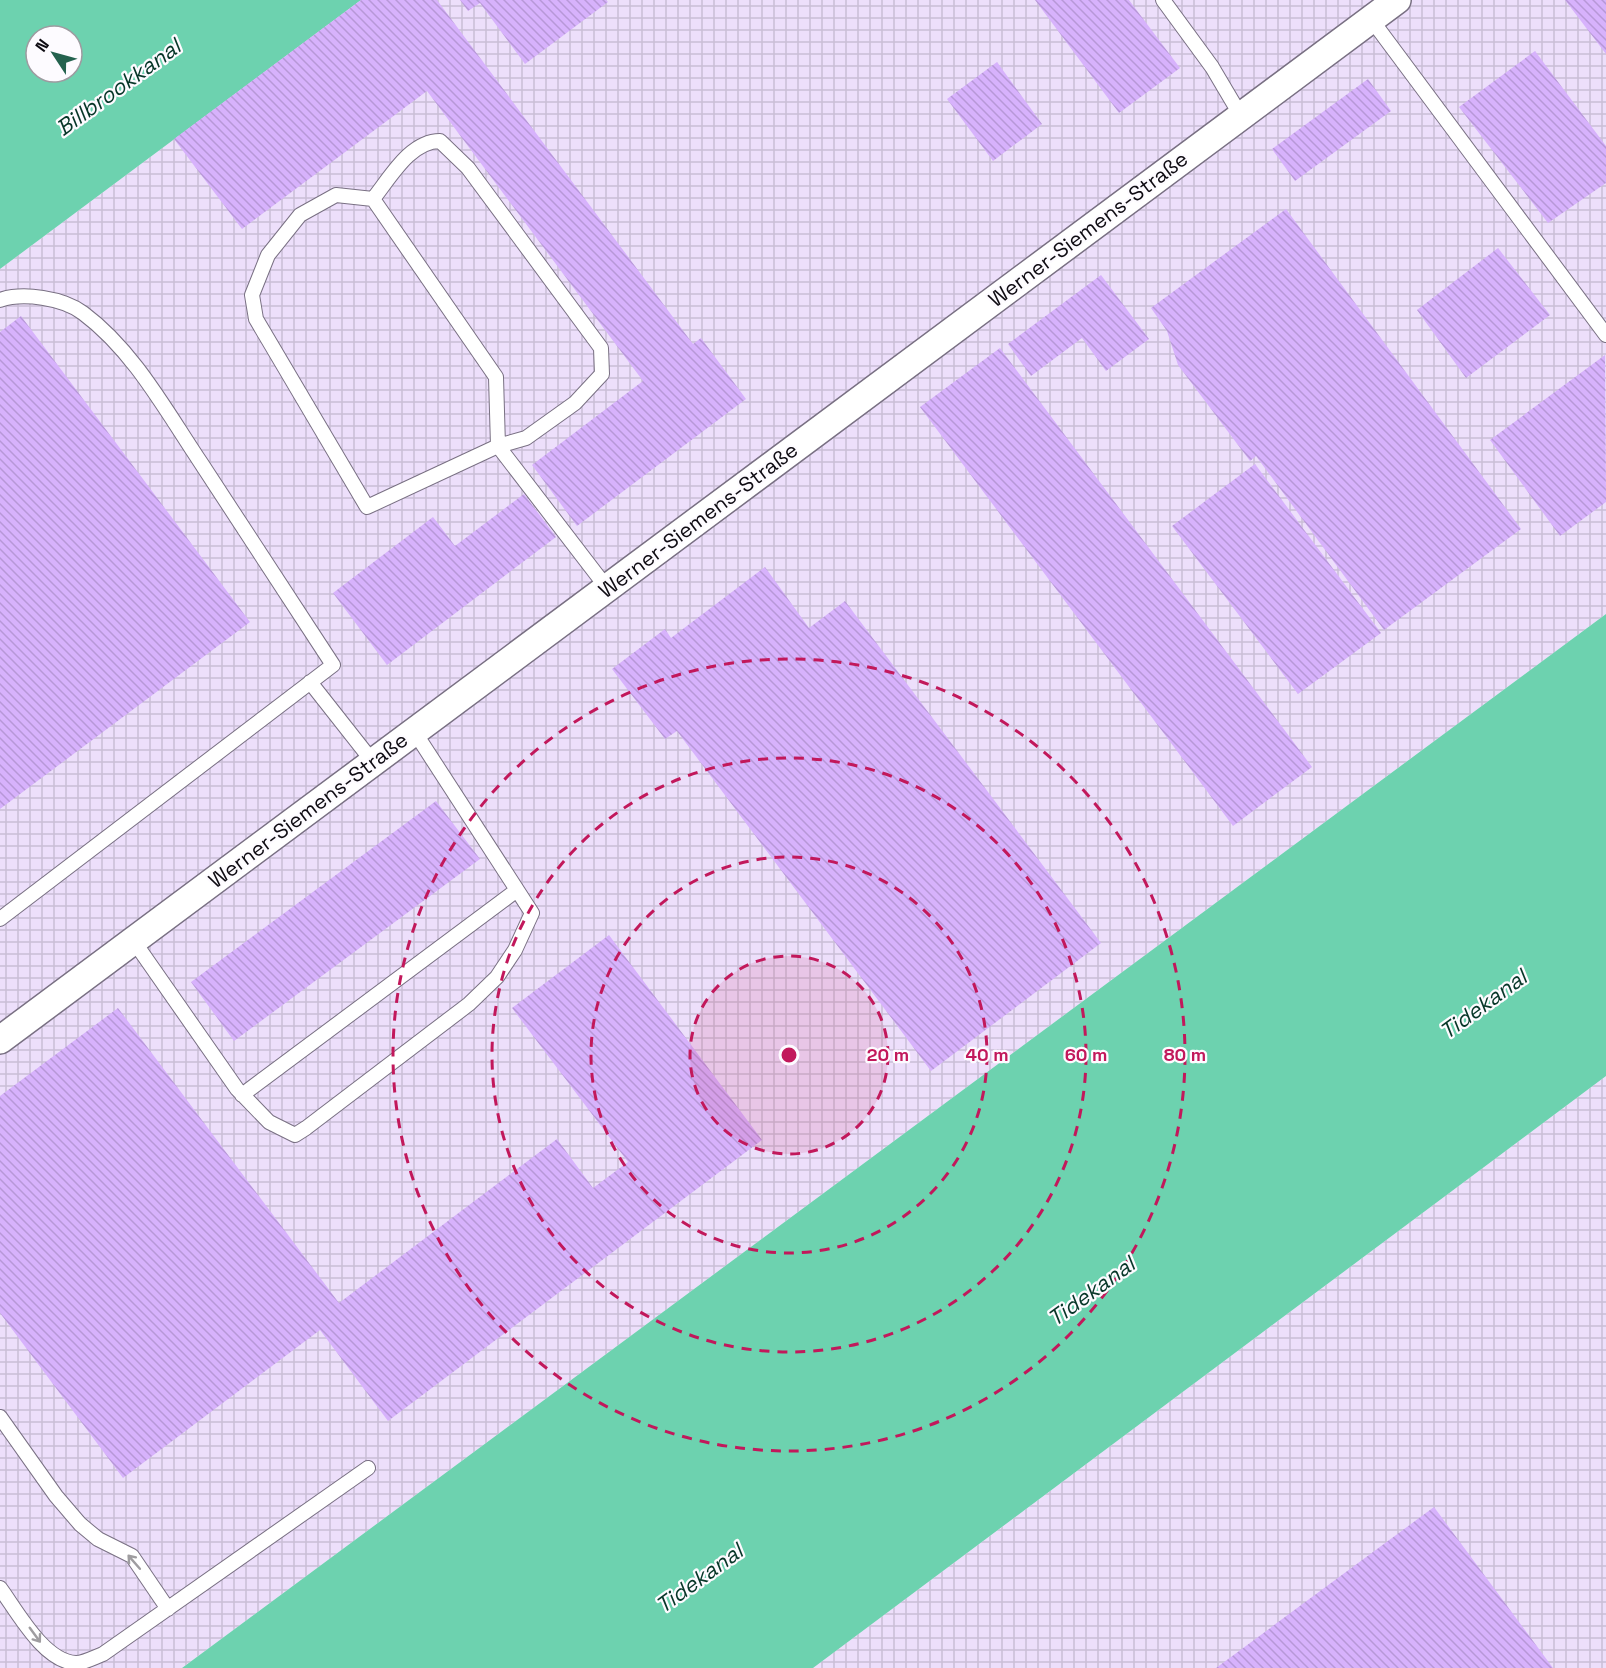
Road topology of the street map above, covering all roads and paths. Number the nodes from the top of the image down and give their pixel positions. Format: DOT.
graph roads {
  1 [pos="1163,0"];
  2 [pos="1397,0"];
  3 [pos="1371,19"];
  4 [pos="1241,116"];
  5 [pos="373,199"];
  6 [pos="0,300"];
  7 [pos="1606,335"];
  8 [pos="498,446"];
  9 [pos="607,588"];
  10 [pos="310,682"];
  11 [pos="414,731"];
  12 [pos="374,762"];
  13 [pos="517,890"];
  14 [pos="0,919"];
  15 [pos="134,940"];
  16 [pos="0,1040"];
  17 [pos="242,1095"];
  18 [pos="0,1417"];
  19 [pos="368,1468"];
  20 [pos="0,1588"];
  21 [pos="168,1609"];
  1 -- 4 [label="lane"];
  2 -- 3 [label="street, Werner-Siemens-Straße"];
  3 -- 4 [label="street, Werner-Siemens-Straße"];
  3 -- 7 [label="lane"];
  4 -- 9 [label="street, Werner-Siemens-Straße"];
  5 -- 8 [label="lane"];
  5 -- 8 [label="lane"];
  5 -- 8 [label="lane"];
  6 -- 10 [label="lane"];
  8 -- 9 [label="lane"];
  9 -- 11 [label="street, Werner-Siemens-Straße"];
  10 -- 12 [label="lane"];
  10 -- 14 [label="lane"];
  11 -- 12 [label="street, Werner-Siemens-Straße"];
  11 -- 13 [label="lane"];
  12 -- 15 [label="street, Werner-Siemens-Straße"];
  13 -- 17 [label="lane"];
  13 -- 17 [label="lane"];
  15 -- 16 [label="street, Werner-Siemens-Straße"];
  15 -- 17 [label="lane"];
  21 -- 18 [label="lane, one-way"];
  19 -- 21 [label="lane"];
  20 -- 21 [label="lane, one-way"];
}
